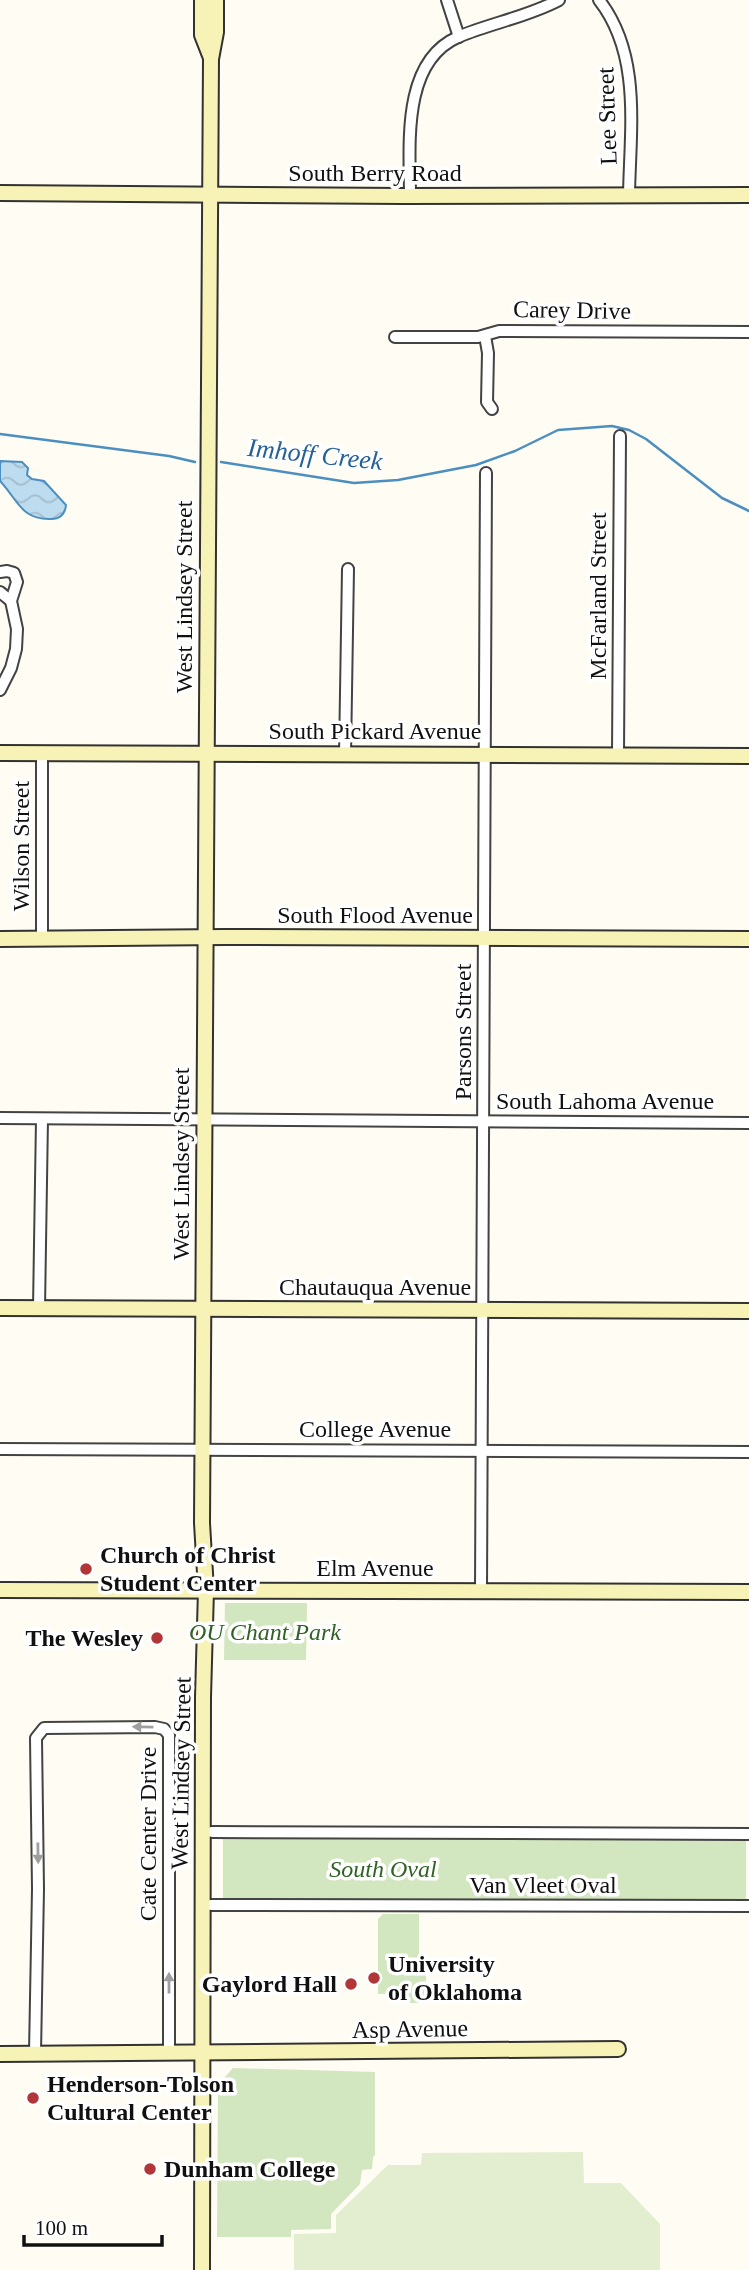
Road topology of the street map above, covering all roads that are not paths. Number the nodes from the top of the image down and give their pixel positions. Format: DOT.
graph roads {
  1 [pos="202,0"];
  2 [pos="216,0"];
  3 [pos="447,0"];
  4 [pos="559,0"];
  5 [pos="599,0"];
  6 [pos="459,37"];
  7 [pos="211,59"];
  8 [pos="0,193"];
  9 [pos="211,194"];
  10 [pos="629,195"];
  11 [pos="749,195"];
  12 [pos="410,196"];
  13 [pos="749,332"];
  14 [pos="485,336"];
  15 [pos="395,337"];
  16 [pos="492,409"];
  17 [pos="620,436"];
  18 [pos="486,473"];
  19 [pos="348,569"];
  20 [pos="0,572"];
  21 [pos="0,592"];
  22 [pos="11,601"];
  23 [pos="0,690"];
  24 [pos="0,753"];
  25 [pos="42,753"];
  26 [pos="206,754"];
  27 [pos="345,754"];
  28 [pos="486,754"];
  29 [pos="618,755"];
  30 [pos="749,756"];
  31 [pos="484,938"];
  32 [pos="0,939"];
  33 [pos="42,939"];
  34 [pos="205,939"];
  35 [pos="749,939"];
  36 [pos="0,1118"];
  37 [pos="42,1119"];
  38 [pos="204,1120"];
  39 [pos="484,1122"];
  40 [pos="749,1123"];
  41 [pos="0,1308"];
  42 [pos="39,1308"];
  43 [pos="202,1308"];
  44 [pos="483,1310"];
  45 [pos="749,1311"];
  46 [pos="0,1449"];
  47 [pos="202,1449"];
  48 [pos="483,1450"];
  49 [pos="749,1452"];
  50 [pos="0,1590"];
  51 [pos="206,1590"];
  52 [pos="481,1591"];
  53 [pos="749,1592"];
  54 [pos="212,1832"];
  55 [pos="749,1834"];
  56 [pos="211,1905"];
  57 [pos="749,1906"];
  58 [pos="618,2049"];
  59 [pos="169,2051"];
  60 [pos="202,2051"];
  61 [pos="34,2053"];
  62 [pos="0,2054"];
  63 [pos="202,2270"];
  1 -- 7 [label="street, West Lindsey Street"];
  2 -- 7 [label="street, West Lindsey Street"];
  3 -- 6 [label="street"];
  4 -- 6 [label="street"];
  5 -- 10 [label="street, Lee Street"];
  6 -- 12 [label="street"];
  7 -- 9 [label="street, West Lindsey Street"];
  8 -- 9 [label="street, South Berry Road"];
  9 -- 12 [label="street, South Berry Road"];
  9 -- 26 [label="street, West Lindsey Street"];
  10 -- 11 [label="street, South Berry Road"];
  10 -- 12 [label="street, South Berry Road"];
  13 -- 14 [label="street, Carey Drive"];
  14 -- 15 [label="street, Carey Drive"];
  14 -- 16 [label="street"];
  17 -- 29 [label="street, McFarland Street"];
  18 -- 28 [label="street, Parsons Street"];
  19 -- 27 [label="street"];
  20 -- 22 [label="street"];
  21 -- 22 [label="street"];
  22 -- 23 [label="street"];
  24 -- 25 [label="street, South Pickard Avenue"];
  25 -- 26 [label="street, South Pickard Avenue"];
  25 -- 33 [label="street, Wilson Street"];
  26 -- 27 [label="street, South Pickard Avenue"];
  26 -- 34 [label="street, West Lindsey Street"];
  27 -- 28 [label="street, South Pickard Avenue"];
  28 -- 29 [label="street, South Pickard Avenue"];
  28 -- 31 [label="street, Parsons Street"];
  29 -- 30 [label="street, South Pickard Avenue"];
  31 -- 34 [label="street, South Flood Avenue"];
  31 -- 35 [label="street, South Flood Avenue"];
  31 -- 39 [label="street, Parsons Street"];
  32 -- 33 [label="street, South Flood Avenue"];
  33 -- 34 [label="street, South Flood Avenue"];
  34 -- 38 [label="street, West Lindsey Street"];
  36 -- 37 [label="street, South Lahoma Avenue"];
  37 -- 38 [label="street, South Lahoma Avenue"];
  37 -- 42 [label="street"];
  38 -- 39 [label="street, South Lahoma Avenue"];
  38 -- 43 [label="street, West Lindsey Street"];
  39 -- 40 [label="street, South Lahoma Avenue"];
  39 -- 44 [label="street, Parsons Street"];
  41 -- 42 [label="street, Chautauqua Avenue"];
  42 -- 43 [label="street, Chautauqua Avenue"];
  43 -- 44 [label="street, Chautauqua Avenue"];
  43 -- 47 [label="street, West Lindsey Street"];
  44 -- 45 [label="street, Chautauqua Avenue"];
  44 -- 48 [label="street, Parsons Street"];
  46 -- 47 [label="street, College Avenue"];
  47 -- 48 [label="street, College Avenue"];
  47 -- 51 [label="street, West Lindsey Street"];
  48 -- 49 [label="street, College Avenue"];
  48 -- 52 [label="street, Parsons Street"];
  50 -- 51 [label="street, Elm Avenue"];
  51 -- 52 [label="street, Elm Avenue"];
  51 -- 60 [label="street, West Lindsey Street"];
  52 -- 53 [label="street, Elm Avenue"];
  54 -- 55 [label="street"];
  56 -- 57 [label="street, Van Vleet Oval"];
  58 -- 60 [label="street, Asp Avenue"];
  59 -- 60 [label="street, Asp Avenue"];
  59 -- 61 [label="street, Asp Avenue"];
  59 -- 61 [label="street, Cate Center Drive, one-way"];
  60 -- 63 [label="street, West Lindsey Street"];
  61 -- 62 [label="street, Asp Avenue"];
}
